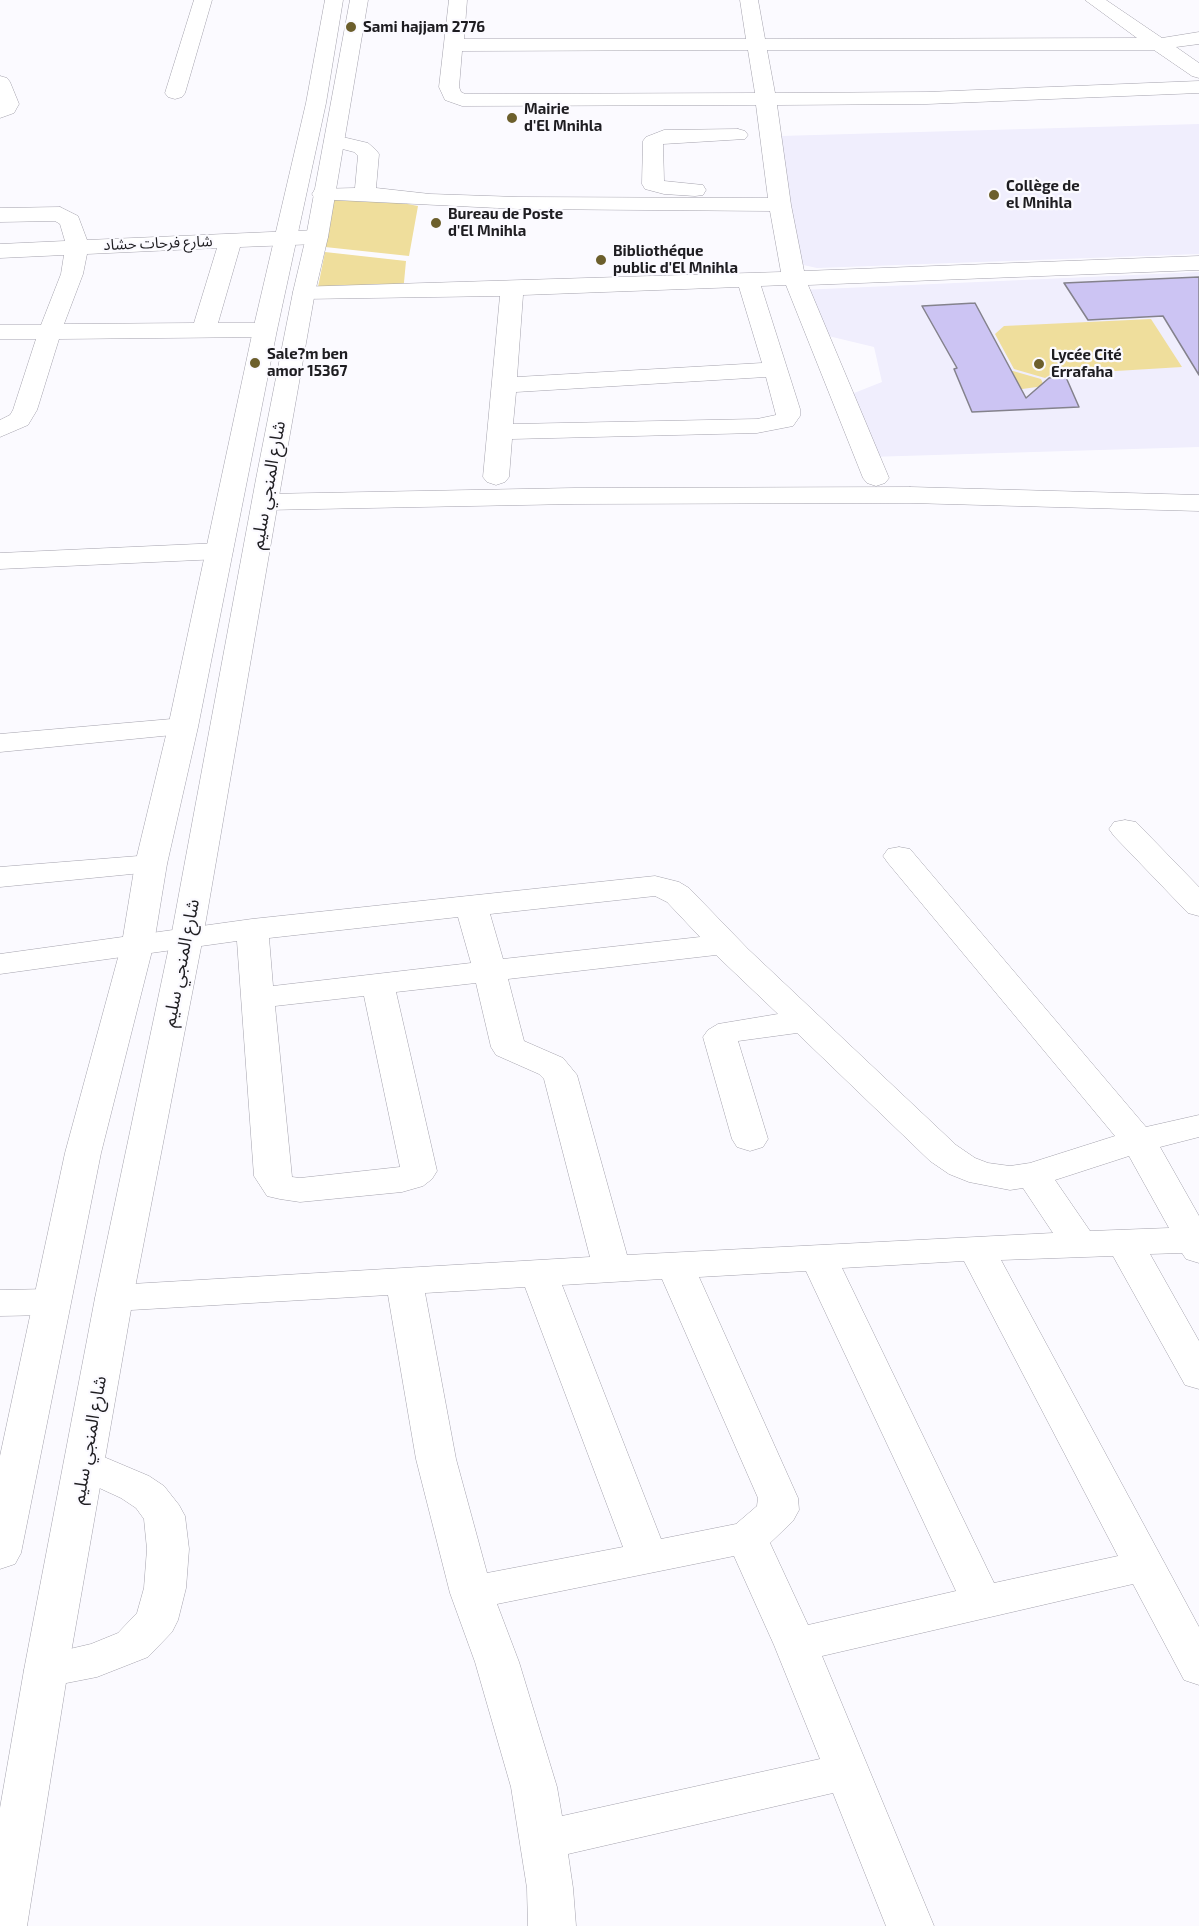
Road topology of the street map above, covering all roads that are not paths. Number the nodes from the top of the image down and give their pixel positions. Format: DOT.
graph roads {
  1 [pos="203,0"];
  2 [pos="334,0"];
  3 [pos="359,0"];
  4 [pos="458,0"];
  5 [pos="749,0"];
  6 [pos="1094,0"];
  7 [pos="1199,38"];
  8 [pos="757,44"];
  9 [pos="1161,44"];
  10 [pos="452,45"];
  11 [pos="1199,72"];
  12 [pos="0,82"];
  13 [pos="1199,87"];
  14 [pos="175,93"];
  15 [pos="766,100"];
  16 [pos="0,112"];
  17 [pos="738,135"];
  18 [pos="334,141"];
  19 [pos="365,193"];
  20 [pos="323,194"];
  21 [pos="779,197"];
  22 [pos="0,215"];
  23 [pos="301,237"];
  24 [pos="231,240"];
  25 [pos="77,246"];
  26 [pos="0,251"];
  27 [pos="1199,263"];
  28 [pos="794,278"];
  29 [pos="748,280"];
  30 [pos="512,289"];
  31 [pos="304,292"];
  32 [pos="204,330"];
  33 [pos="265,330"];
  34 [pos="50,331"];
  35 [pos="0,332"];
  36 [pos="776,369"];
  37 [pos="503,385"];
  38 [pos="0,429"];
  39 [pos="499,432"];
  40 [pos="496,477"];
  41 [pos="876,478"];
  42 [pos="1199,486"];
  43 [pos="1071,489"];
  44 [pos="267,490"];
  45 [pos="1199,502"];
  46 [pos="219,551"];
  47 [pos="0,561"];
  48 [pos="183,727"];
  49 [pos="0,743"];
  50 [pos="1125,829"];
  51 [pos="898,856"];
  52 [pos="151,864"];
  53 [pos="0,877"];
  54 [pos="471,905"];
  55 [pos="1199,906"];
  56 [pos="252,929"];
  57 [pos="187,937"];
  58 [pos="138,943"];
  59 [pos="723,944"];
  60 [pos="0,964"];
  61 [pos="490,971"];
  62 [pos="378,984"];
  63 [pos="257,998"];
  64 [pos="806,1022"];
  65 [pos="1199,1126"];
  66 [pos="750,1139"];
  67 [pos="1138,1141"];
  68 [pos="1033,1175"];
  69 [pos="1125,1243"];
  70 [pos="1197,1243"];
  71 [pos="1080,1245"];
  72 [pos="976,1248"];
  73 [pos="818,1257"];
  74 [pos="675,1265"];
  75 [pos="612,1269"];
  76 [pos="538,1273"];
  77 [pos="404,1280"];
  78 [pos="114,1298"];
  79 [pos="50,1302"];
  80 [pos="0,1303"];
  81 [pos="1199,1375"];
  82 [pos="85,1464"];
  83 [pos="747,1538"];
  84 [pos="0,1553"];
  85 [pos="648,1558"];
  86 [pos="1144,1566"];
  87 [pos="471,1593"];
  88 [pos="982,1602"];
  89 [pos="796,1645"];
  90 [pos="1199,1668"];
  91 [pos="46,1670"];
  92 [pos="847,1771"];
  93 [pos="543,1840"];
  94 [pos="3,1926"];
  95 [pos="552,1926"];
  96 [pos="910,1926"];
  1 -- 14 [label="street"];
  2 -- 23 [label="street, شارع المنجي سليم"];
  3 -- 18 [label="street, شارع المنجي سليم"];
  4 -- 10 [label="street"];
  5 -- 8 [label="street"];
  6 -- 9 [label="street"];
  7 -- 9 [label="street"];
  8 -- 9 [label="street"];
  8 -- 10 [label="street"];
  8 -- 15 [label="street"];
  9 -- 11 [label="street"];
  10 -- 15 [label="street"];
  12 -- 16 [label="street"];
  13 -- 15 [label="street"];
  15 -- 21 [label="street"];
  17 -- 21 [label="street"];
  18 -- 19 [label="street"];
  18 -- 20 [label="street, شارع المنجي سليم"];
  19 -- 20 [label="street"];
  19 -- 21 [label="street"];
  20 -- 23 [label="street, شارع المنجي سليم"];
  21 -- 28 [label="street"];
  22 -- 25 [label="street"];
  23 -- 24 [label="street, شارع فرحات حشاد"];
  23 -- 31 [label="street, شارع المنجي سليم"];
  23 -- 33 [label="street, شارع المنجي سليم"];
  24 -- 25 [label="street, شارع فرحات حشاد"];
  24 -- 32 [label="street"];
  25 -- 26 [label="street, شارع فرحات حشاد"];
  25 -- 34 [label="street"];
  27 -- 28 [label="street"];
  28 -- 29 [label="street"];
  28 -- 41 [label="street"];
  29 -- 30 [label="street"];
  29 -- 36 [label="street"];
  30 -- 31 [label="street"];
  30 -- 37 [label="street"];
  31 -- 44 [label="street, شارع المنجي سليم"];
  32 -- 33 [label="street"];
  32 -- 34 [label="street"];
  33 -- 46 [label="street, شارع المنجي سليم"];
  34 -- 35 [label="street"];
  34 -- 38 [label="street"];
  36 -- 37 [label="street"];
  36 -- 39 [label="street"];
  37 -- 39 [label="street"];
  39 -- 40 [label="street"];
  40 -- 41 [label="street"];
  40 -- 44 [label="street"];
  41 -- 43 [label="street"];
  42 -- 43 [label="street"];
  43 -- 44 [label="street"];
  43 -- 45 [label="street"];
  44 -- 57 [label="street, شارع المنجي سليم"];
  46 -- 47 [label="street"];
  46 -- 48 [label="street, شارع المنجي سليم"];
  48 -- 49 [label="street"];
  48 -- 52 [label="street, شارع المنجي سليم"];
  50 -- 55 [label="street"];
  51 -- 67 [label="street"];
  52 -- 53 [label="street"];
  52 -- 58 [label="street, شارع المنجي سليم"];
  54 -- 56 [label="street"];
  54 -- 59 [label="street"];
  54 -- 61 [label="street"];
  56 -- 57 [label="street"];
  56 -- 63 [label="street"];
  57 -- 58 [label="street"];
  57 -- 78 [label="street, شارع المنجي سليم"];
  58 -- 60 [label="street"];
  58 -- 79 [label="street, شارع المنجي سليم"];
  59 -- 61 [label="street"];
  59 -- 64 [label="street"];
  61 -- 62 [label="street"];
  61 -- 75 [label="street"];
  62 -- 63 [label="street"];
  62 -- 63 [label="street"];
  64 -- 66 [label="street"];
  64 -- 68 [label="street"];
  65 -- 67 [label="street"];
  67 -- 68 [label="street"];
  67 -- 70 [label="street"];
  68 -- 71 [label="street"];
  69 -- 70 [label="street"];
  69 -- 71 [label="street"];
  69 -- 81 [label="street"];
  71 -- 72 [label="street"];
  72 -- 73 [label="street"];
  72 -- 86 [label="street"];
  73 -- 74 [label="street"];
  73 -- 88 [label="street"];
  74 -- 75 [label="street"];
  74 -- 83 [label="street"];
  75 -- 76 [label="street"];
  76 -- 77 [label="street"];
  76 -- 85 [label="street"];
  77 -- 78 [label="street"];
  77 -- 87 [label="street"];
  78 -- 82 [label="street, شارع المنجي سليم"];
  79 -- 80 [label="street"];
  79 -- 84 [label="street, شارع المنجي سليم"];
  82 -- 91 [label="street, شارع المنجي سليم"];
  82 -- 91 [label="street"];
  83 -- 85 [label="street"];
  83 -- 89 [label="street"];
  85 -- 87 [label="street"];
  86 -- 88 [label="street"];
  86 -- 90 [label="street"];
  87 -- 93 [label="street"];
  88 -- 89 [label="street"];
  89 -- 92 [label="street"];
  91 -- 94 [label="street, شارع المنجي سليم"];
  92 -- 93 [label="street"];
  92 -- 96 [label="street"];
  93 -- 95 [label="street"];
}
